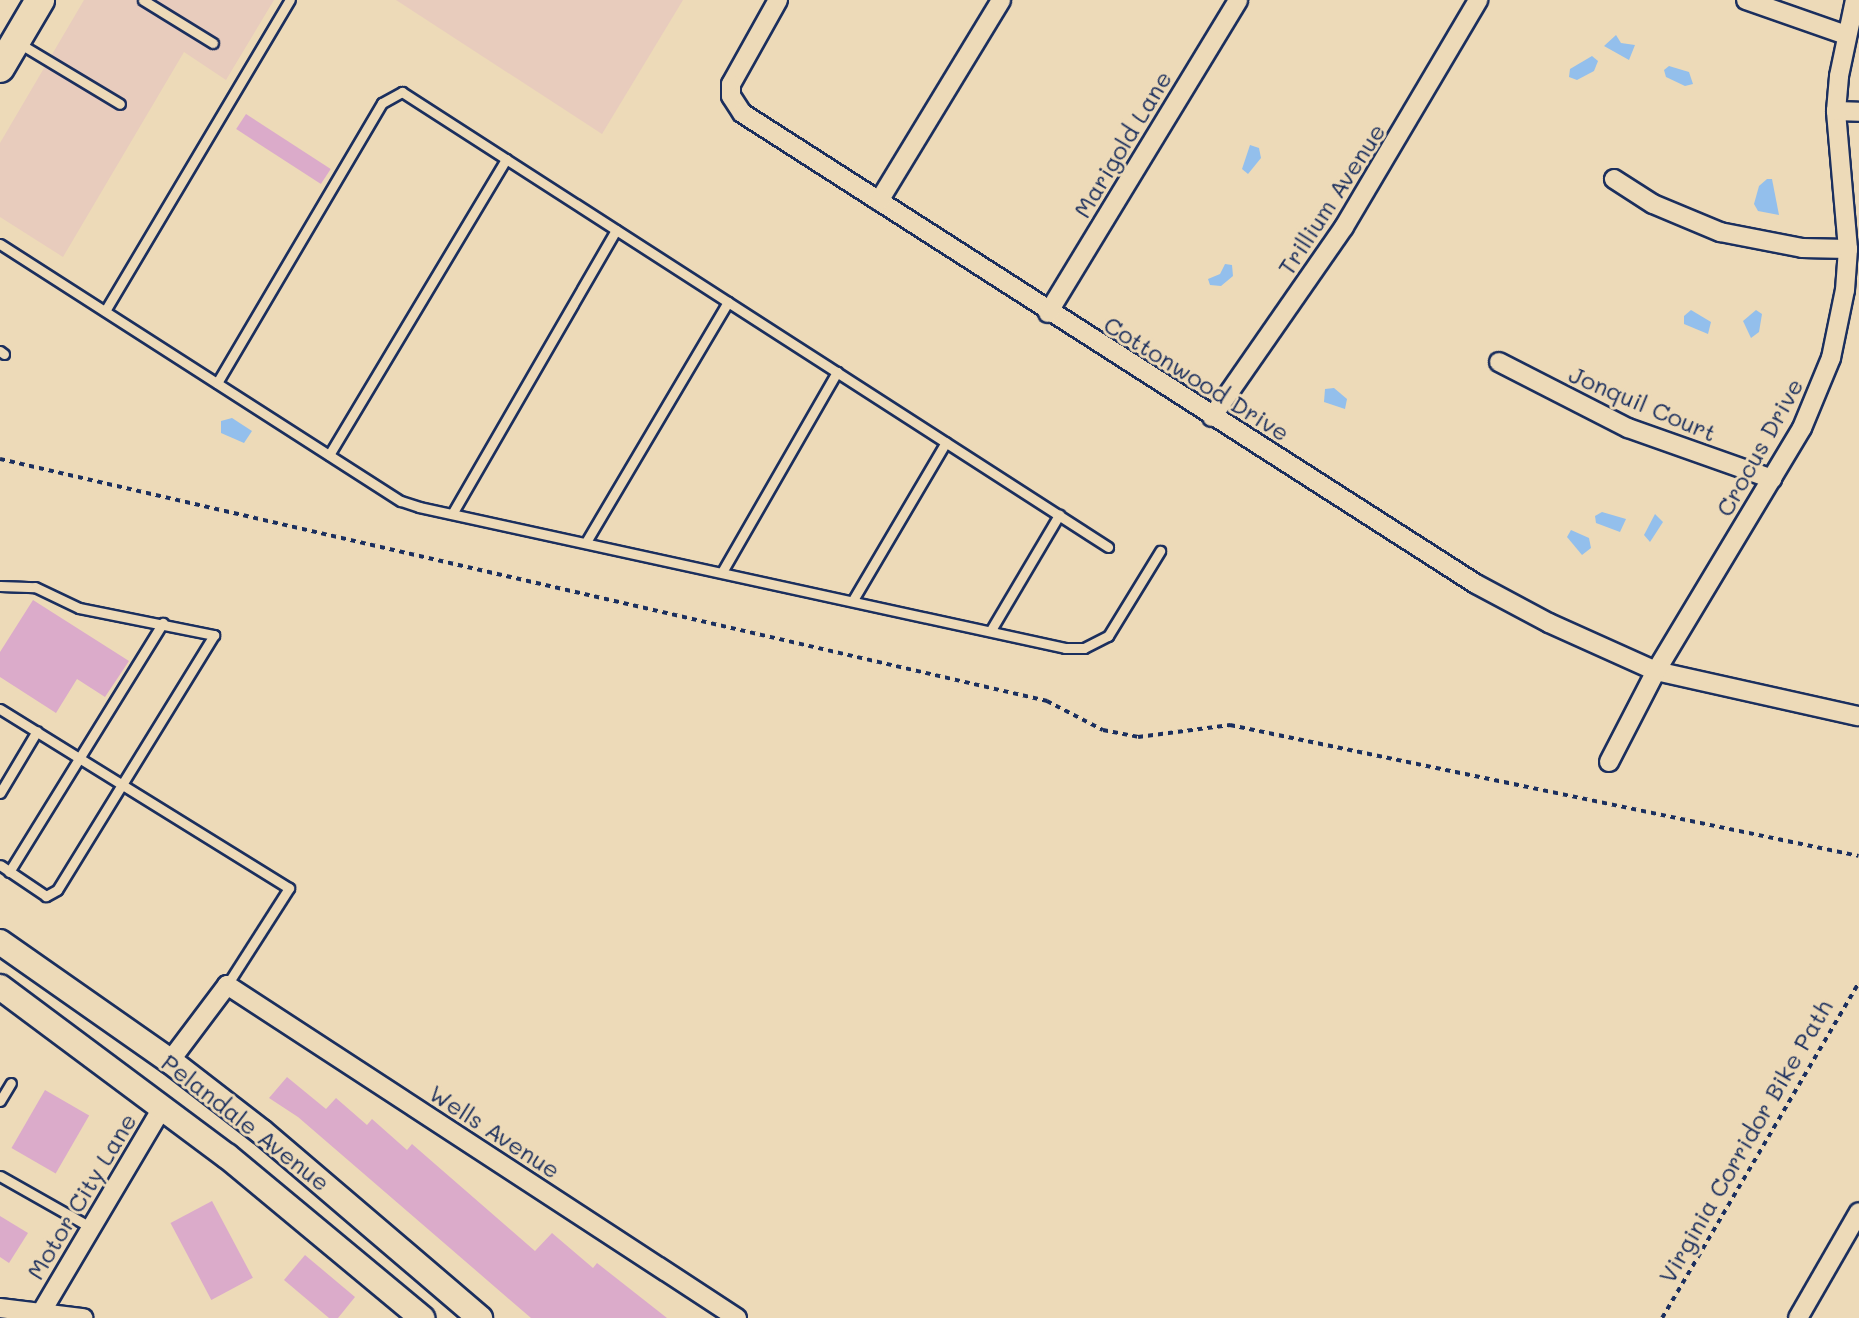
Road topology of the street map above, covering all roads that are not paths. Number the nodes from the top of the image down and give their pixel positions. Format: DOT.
graph roads {
  1 [pos="40,0"];
  2 [pos="143,0"];
  3 [pos="290,0"];
  4 [pos="778,0"];
  5 [pos="1001,0"];
  6 [pos="1238,0"];
  7 [pos="1478,0"];
  8 [pos="1746,0"];
  9 [pos="1855,0"];
  10 [pos="1846,35"];
  11 [pos="16,41"];
  12 [pos="213,43"];
  13 [pos="0,68"];
  14 [pos="120,104"];
  15 [pos="1836,111"];
  16 [pos="1859,112"];
  17 [pos="506,159"];
  18 [pos="1614,179"];
  19 [pos="878,201"];
  20 [pos="617,230"];
  21 [pos="0,244"];
  22 [pos="1848,249"];
  23 [pos="728,302"];
  24 [pos="105,312"];
  25 [pos="1048,313"];
  26 [pos="1499,362"];
  27 [pos="837,372"];
  28 [pos="217,383"];
  29 [pos="1212,417"];
  30 [pos="946,442"];
  31 [pos="329,455"];
  32 [pos="1772,479"];
  33 [pos="452,514"];
  34 [pos="1059,515"];
  35 [pos="586,542"];
  36 [pos="1108,547"];
  37 [pos="1160,551"];
  38 [pos="722,572"];
  39 [pos="0,586"];
  40 [pos="853,600"];
  41 [pos="163,623"];
  42 [pos="991,630"];
  43 [pos="1656,671"];
  44 [pos="0,709"];
  45 [pos="1858,716"];
  46 [pos="37,732"];
  47 [pos="79,758"];
  48 [pos="1609,762"];
  49 [pos="121,784"];
  50 [pos="0,793"];
  51 [pos="0,864"];
  52 [pos="9,872"];
  53 [pos="0,942"];
  54 [pos="227,985"];
  55 [pos="0,987"];
  56 [pos="170,1061"];
  57 [pos="11,1083"];
  58 [pos="0,1101"];
  59 [pos="163,1106"];
  60 [pos="0,1176"];
  61 [pos="1859,1212"];
  62 [pos="90,1227"];
  63 [pos="42,1311"];
  64 [pos="10,1312"];
  65 [pos="83,1318"];
  66 [pos="422,1318"];
  67 [pos="480,1318"];
  68 [pos="737,1318"];
  69 [pos="1798,1318"];
  1 -- 11 [label="main road"];
  2 -- 12 [label="lane"];
  3 -- 24 [label="lane"];
  4 -- 19 [label="street, Cottonwood Drive"];
  5 -- 19 [label="street"];
  6 -- 25 [label="street, Marigold Lane"];
  7 -- 29 [label="street, Trillium Avenue"];
  8 -- 10 [label="street"];
  9 -- 10 [label="street, Crocus Drive"];
  10 -- 15 [label="street, Crocus Drive"];
  11 -- 13 [label="main road"];
  11 -- 14 [label="lane"];
  15 -- 16 [label="street"];
  15 -- 22 [label="street, Crocus Drive"];
  17 -- 20 [label="lane"];
  17 -- 28 [label="lane"];
  17 -- 31 [label="lane"];
  18 -- 22 [label="street"];
  19 -- 25 [label="street, Cottonwood Drive"];
  20 -- 23 [label="lane"];
  20 -- 33 [label="lane"];
  21 -- 24 [label="lane"];
  22 -- 32 [label="street, Crocus Drive"];
  23 -- 27 [label="lane"];
  23 -- 35 [label="lane"];
  24 -- 28 [label="lane"];
  25 -- 29 [label="street, Cottonwood Drive"];
  26 -- 32 [label="street, Jonquil Court"];
  27 -- 30 [label="lane"];
  27 -- 38 [label="lane"];
  28 -- 31 [label="lane"];
  29 -- 43 [label="street, Cottonwood Drive"];
  30 -- 34 [label="lane"];
  30 -- 40 [label="lane"];
  31 -- 33 [label="lane"];
  32 -- 43 [label="street, Crocus Drive"];
  33 -- 35 [label="lane"];
  34 -- 36 [label="lane"];
  34 -- 42 [label="lane"];
  35 -- 38 [label="lane"];
  37 -- 42 [label="lane"];
  38 -- 40 [label="lane"];
  39 -- 41 [label="lane"];
  40 -- 42 [label="lane"];
  41 -- 47 [label="lane"];
  41 -- 49 [label="lane"];
  43 -- 45 [label="street, Cottonwood Drive"];
  43 -- 48 [label="street, Crocus Drive"];
  44 -- 46 [label="lane"];
  46 -- 47 [label="lane"];
  46 -- 50 [label="lane"];
  47 -- 49 [label="lane"];
  47 -- 52 [label="lane"];
  49 -- 52 [label="lane"];
  49 -- 54 [label="lane"];
  51 -- 52 [label="lane"];
  53 -- 56 [label="main road, Pelandale Avenue"];
  54 -- 56 [label="street"];
  54 -- 68 [label="street, Wells Avenue"];
  55 -- 59 [label="main road, Pelandale Avenue"];
  56 -- 67 [label="main road, Pelandale Avenue"];
  57 -- 58 [label="lane"];
  59 -- 62 [label="street, Motor City Lane"];
  59 -- 66 [label="main road, Pelandale Avenue"];
  60 -- 62 [label="lane"];
  61 -- 69 [label="street"];
  62 -- 63 [label="street, Motor City Lane"];
  63 -- 64 [label="street"];
  63 -- 65 [label="street"];
}
